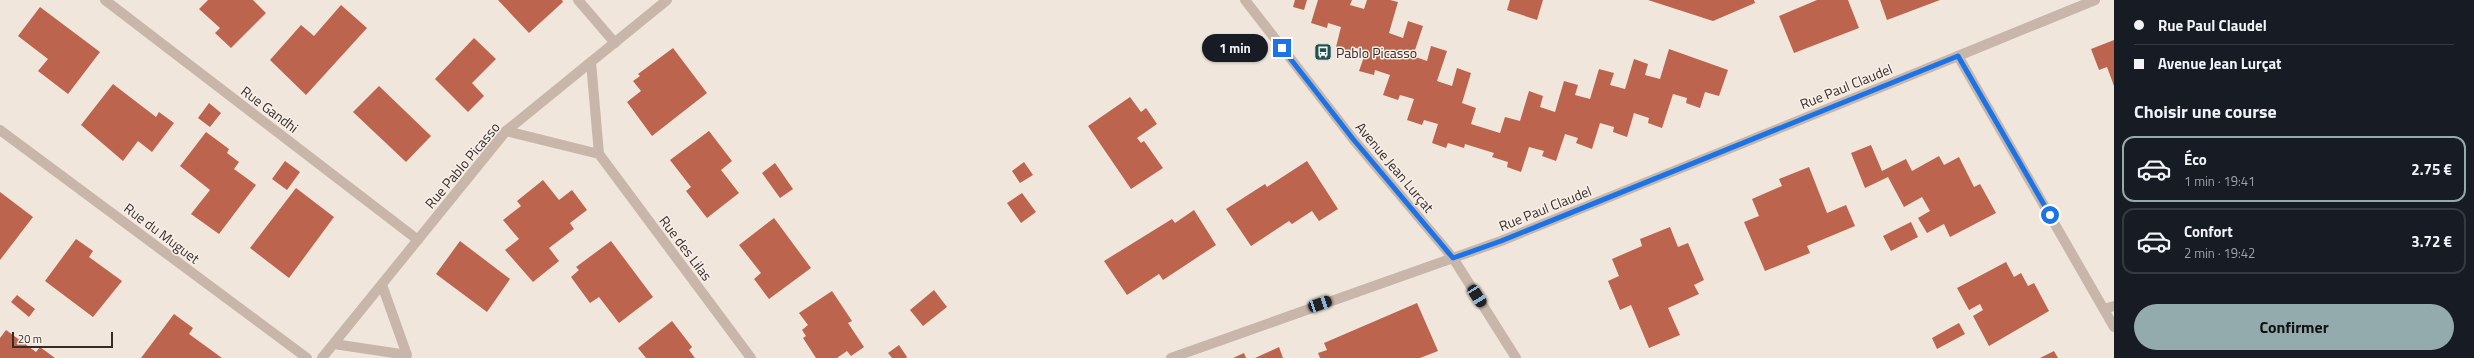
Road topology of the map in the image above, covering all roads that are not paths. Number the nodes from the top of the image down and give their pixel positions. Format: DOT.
graph roads {
  1 [pos="105,0"];
  2 [pos="578,0"];
  3 [pos="667,0"];
  4 [pos="1245,0"];
  5 [pos="2095,0"];
  6 [pos="615,43"];
  7 [pos="1958,56"];
  8 [pos="591,62"];
  9 [pos="0,130"];
  10 [pos="506,131"];
  11 [pos="599,154"];
  12 [pos="418,240"];
  13 [pos="1453,258"];
  14 [pos="382,285"];
  15 [pos="2114,306"];
  16 [pos="2104,309"];
  17 [pos="2114,327"];
  18 [pos="334,344"];
  19 [pos="409,357"];
  20 [pos="307,358"];
  21 [pos="322,358"];
  22 [pos="751,358"];
  23 [pos="1171,358"];
  24 [pos="1516,358"];
  1 -- 12 [label="street, Rue Gandhi"];
  2 -- 6 [label="street"];
  3 -- 6 [label="street, Rue Pablo Picasso"];
  4 -- 13 [label="street, Avenue Jean Lurçat"];
  5 -- 7 [label="street, Rue Paul Claudel"];
  6 -- 8 [label="street, Rue Pablo Picasso"];
  7 -- 13 [label="street, Rue Paul Claudel"];
  7 -- 16 [label="street"];
  8 -- 10 [label="street, Rue Pablo Picasso"];
  8 -- 11 [label="street"];
  9 -- 20 [label="street, Rue du Muguet"];
  10 -- 11 [label="street"];
  10 -- 12 [label="street, Rue Pablo Picasso"];
  11 -- 22 [label="street, Rue des Lilas"];
  12 -- 14 [label="street, Rue Pablo Picasso"];
  13 -- 23 [label="street, Rue Paul Claudel"];
  13 -- 24 [label="street, Avenue Jean Lurçat"];
  14 -- 18 [label="street, Rue Pablo Picasso"];
  14 -- 19 [label="street"];
  15 -- 16 [label="street"];
  16 -- 17 [label="street"];
  18 -- 19 [label="street"];
  18 -- 21 [label="street, Rue Pablo Picasso"];
}
